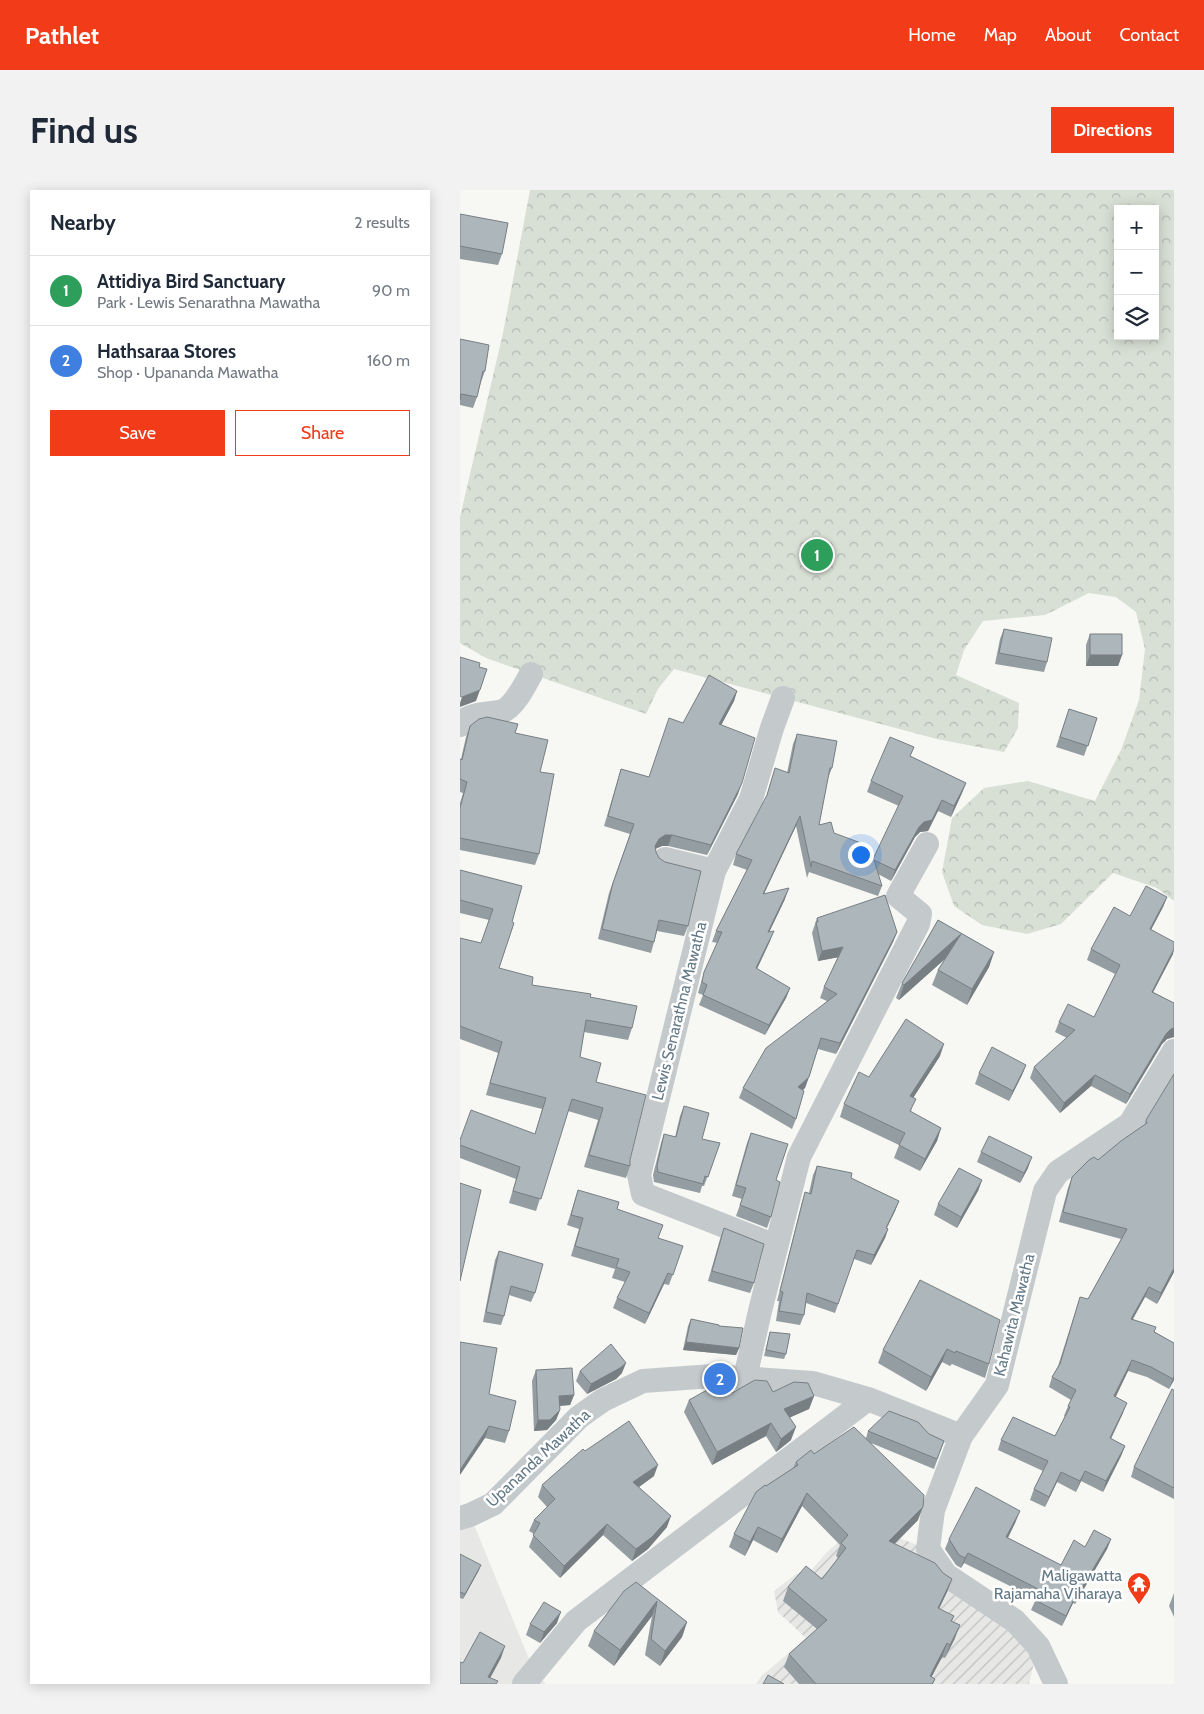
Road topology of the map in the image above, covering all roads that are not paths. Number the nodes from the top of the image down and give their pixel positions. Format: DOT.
graph roads {
  1 [pos="531,674"];
  2 [pos="783,698"];
  3 [pos="460,725"];
  4 [pos="927,844"];
  5 [pos="665,859"];
  6 [pos="714,870"];
  7 [pos="1174,1051"];
  8 [pos="776,1246"];
  9 [pos="745,1378"];
  10 [pos="868,1399"];
  11 [pos="962,1436"];
  12 [pos="460,1518"];
  13 [pos="524,1684"];
  14 [pos="1056,1684"];
  1 -- 3 [label="street"];
  2 -- 6 [label="street, Lewis Senarathna Mawatha"];
  4 -- 8 [label="street"];
  5 -- 6 [label="street"];
  6 -- 8 [label="street, Lewis Senarathna Mawatha"];
  7 -- 11 [label="street, Kahawita Mawatha"];
  8 -- 9 [label="street"];
  9 -- 10 [label="street, Upananda Mawatha"];
  9 -- 12 [label="street, Upananda Mawatha"];
  10 -- 11 [label="street, Upananda Mawatha"];
  10 -- 13 [label="street"];
  11 -- 14 [label="street, Kahawita Mawatha"];
}
